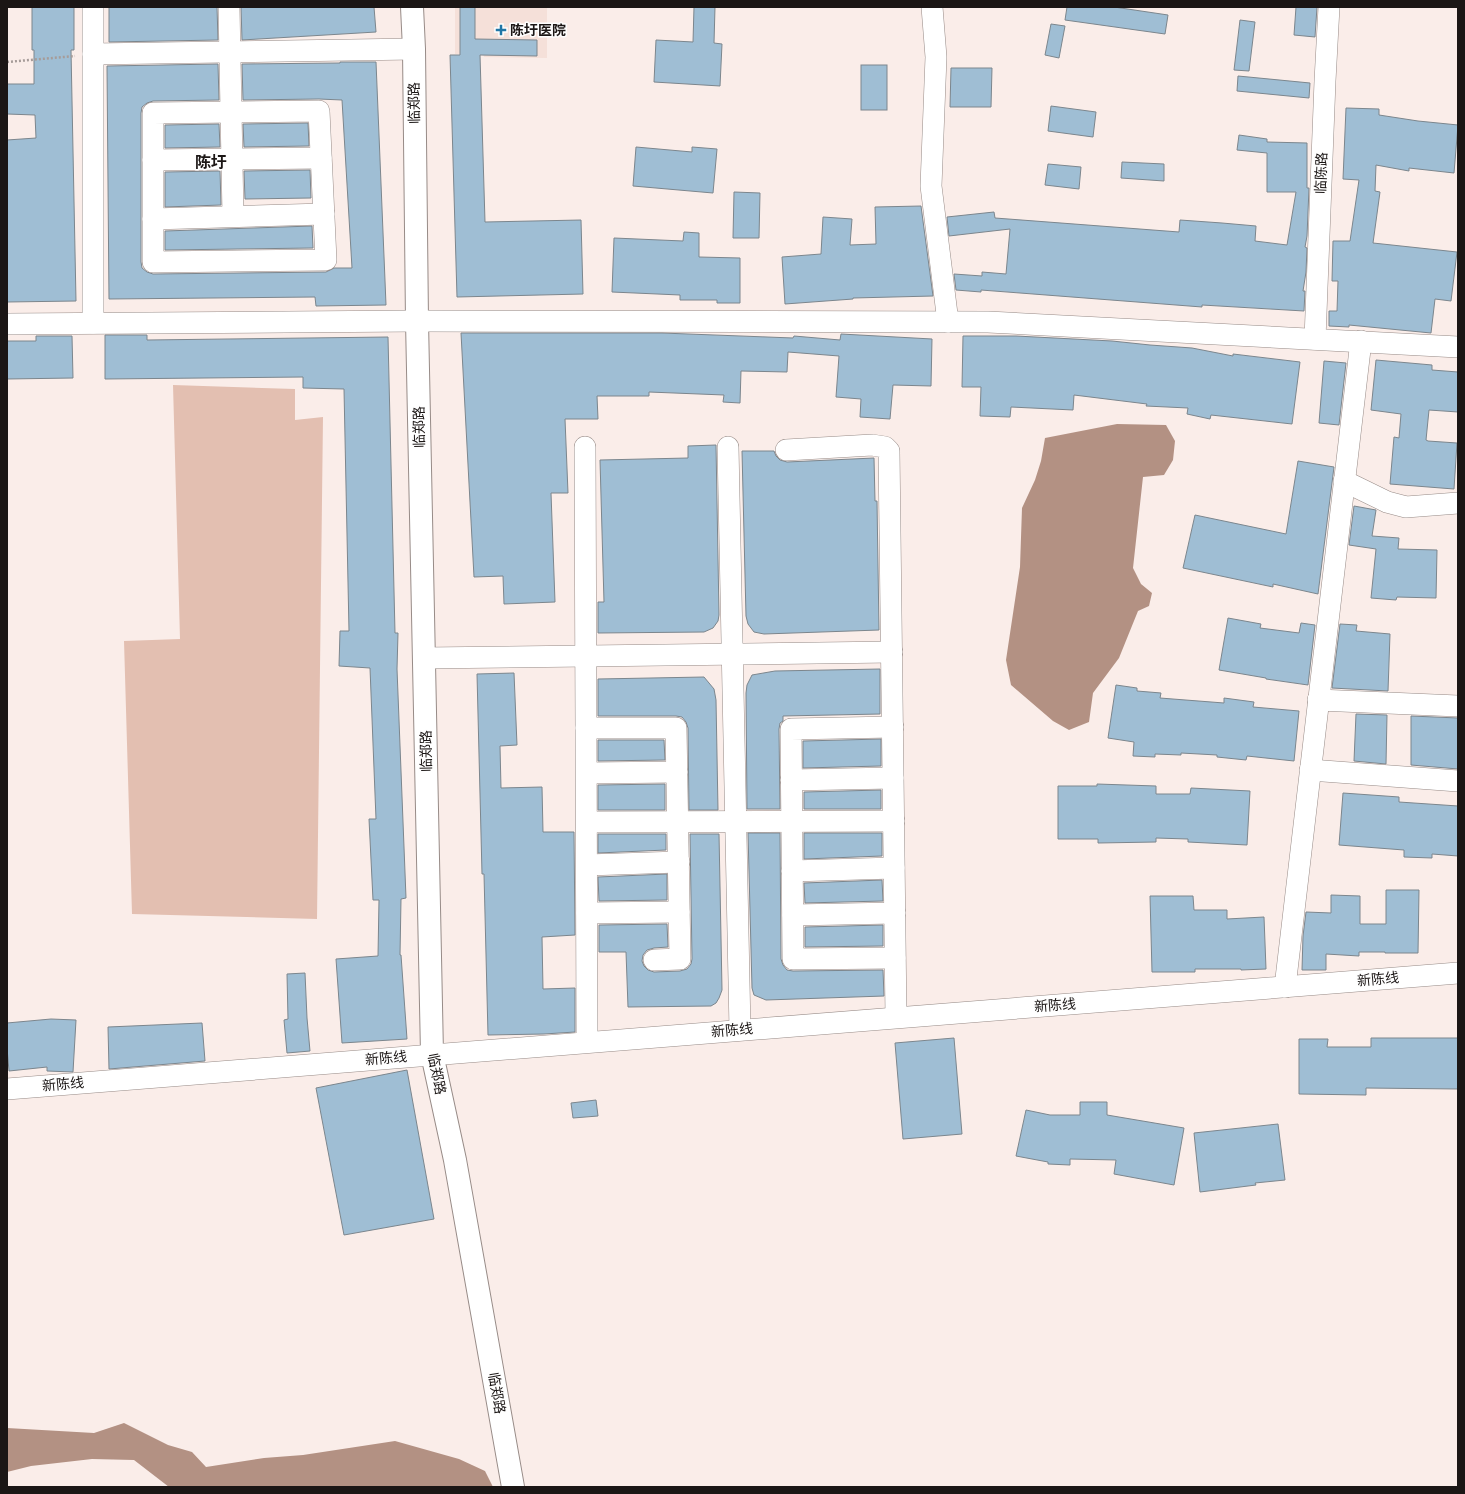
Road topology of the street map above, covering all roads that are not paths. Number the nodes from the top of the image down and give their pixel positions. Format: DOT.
graph roads {
  1 [pos="93,7"];
  2 [pos="229,7"];
  3 [pos="412,7"];
  4 [pos="932,7"];
  5 [pos="1329,7"];
  6 [pos="414,49"];
  7 [pos="230,52"];
  8 [pos="93,54"];
  9 [pos="231,112"];
  10 [pos="321,158"];
  11 [pos="232,159"];
  12 [pos="153,160"];
  13 [pos="324,214"];
  14 [pos="233,216"];
  15 [pos="153,218"];
  16 [pos="417,321"];
  17 [pos="948,322"];
  18 [pos="93,323"];
  19 [pos="7,324"];
  20 [pos="1315,339"];
  21 [pos="1361,342"];
  22 [pos="1458,347"];
  23 [pos="585,447"];
  24 [pos="728,447"];
  25 [pos="786,450"];
  26 [pos="1344,480"];
  27 [pos="1458,503"];
  28 [pos="892,652"];
  29 [pos="732,654"];
  30 [pos="586,656"];
  31 [pos="424,658"];
  32 [pos="1318,700"];
  33 [pos="1458,706"];
  34 [pos="893,727"];
  35 [pos="586,728"];
  36 [pos="1310,770"];
  37 [pos="677,772"];
  38 [pos="587,773"];
  39 [pos="893,778"];
  40 [pos="791,780"];
  41 [pos="1458,781"];
  42 [pos="792,821"];
  43 [pos="894,821"];
  44 [pos="586,822"];
  45 [pos="678,822"];
  46 [pos="735,822"];
  47 [pos="678,862"];
  48 [pos="587,865"];
  49 [pos="894,868"];
  50 [pos="792,871"];
  51 [pos="680,912"];
  52 [pos="587,913"];
  53 [pos="895,913"];
  54 [pos="793,915"];
  55 [pos="895,958"];
  56 [pos="654,960"];
  57 [pos="1458,973"];
  58 [pos="1285,987"];
  59 [pos="896,1017"];
  60 [pos="740,1030"];
  61 [pos="587,1042"];
  62 [pos="432,1054"];
  63 [pos="7,1089"];
  64 [pos="513,1487"];
  1 -- 8 [label="street"];
  2 -- 7 [label="street"];
  3 -- 6 [label="main road, 临郑路"];
  4 -- 17 [label="street"];
  5 -- 20 [label="street, 临陈路"];
  6 -- 7 [label="street"];
  6 -- 16 [label="main road, 临郑路"];
  7 -- 8 [label="street"];
  7 -- 9 [label="street"];
  8 -- 18 [label="street"];
  9 -- 10 [label="street"];
  9 -- 11 [label="street"];
  9 -- 12 [label="street"];
  10 -- 11 [label="street"];
  10 -- 13 [label="street"];
  11 -- 12 [label="street"];
  11 -- 14 [label="street"];
  12 -- 15 [label="street"];
  13 -- 14 [label="street"];
  13 -- 15 [label="street"];
  14 -- 15 [label="street"];
  16 -- 17 [label="street"];
  16 -- 18 [label="street"];
  16 -- 31 [label="main road, 临郑路"];
  17 -- 20 [label="street"];
  18 -- 19 [label="street"];
  20 -- 21 [label="street"];
  21 -- 22 [label="street"];
  21 -- 26 [label="street"];
  23 -- 30 [label="street"];
  24 -- 29 [label="street"];
  25 -- 28 [label="street"];
  26 -- 27 [label="street"];
  26 -- 32 [label="street"];
  28 -- 29 [label="street"];
  28 -- 34 [label="street"];
  29 -- 30 [label="street"];
  29 -- 46 [label="street"];
  30 -- 31 [label="street"];
  30 -- 35 [label="street"];
  31 -- 62 [label="main road, 临郑路"];
  32 -- 33 [label="street"];
  32 -- 36 [label="street"];
  34 -- 39 [label="street"];
  34 -- 40 [label="street"];
  35 -- 37 [label="street"];
  35 -- 38 [label="street"];
  36 -- 41 [label="street"];
  36 -- 58 [label="street"];
  37 -- 38 [label="street"];
  37 -- 45 [label="street"];
  38 -- 44 [label="street"];
  39 -- 40 [label="street"];
  39 -- 43 [label="street"];
  40 -- 42 [label="street"];
  42 -- 43 [label="street"];
  42 -- 46 [label="street"];
  42 -- 50 [label="street"];
  43 -- 49 [label="street"];
  44 -- 45 [label="street"];
  44 -- 48 [label="street"];
  45 -- 46 [label="street"];
  45 -- 47 [label="street"];
  46 -- 60 [label="street"];
  47 -- 48 [label="street"];
  47 -- 51 [label="street"];
  48 -- 52 [label="street"];
  49 -- 50 [label="street"];
  49 -- 53 [label="street"];
  50 -- 54 [label="street"];
  51 -- 52 [label="street"];
  51 -- 56 [label="street"];
  52 -- 61 [label="street"];
  53 -- 54 [label="street"];
  53 -- 55 [label="street"];
  54 -- 55 [label="street"];
  55 -- 59 [label="street"];
  57 -- 58 [label="street, 新陈线"];
  58 -- 59 [label="street, 新陈线"];
  59 -- 60 [label="street, 新陈线"];
  60 -- 61 [label="street, 新陈线"];
  61 -- 62 [label="street, 新陈线"];
  62 -- 63 [label="street, 新陈线"];
  62 -- 64 [label="main road, 临郑路"];
}
